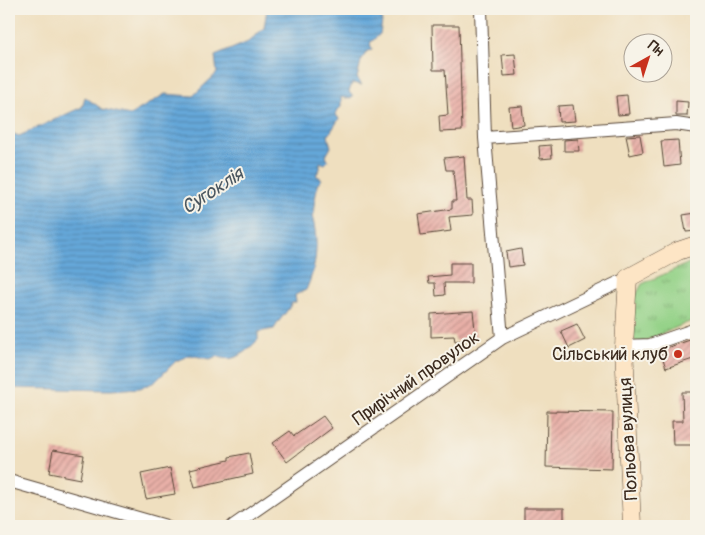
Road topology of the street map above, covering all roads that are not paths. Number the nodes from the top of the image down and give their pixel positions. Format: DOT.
graph roads {
  1 [pos="481,9"];
  2 [pos="696,127"];
  3 [pos="485,138"];
  4 [pos="696,245"];
  5 [pos="628,278"];
  6 [pos="696,329"];
  7 [pos="502,338"];
  8 [pos="624,346"];
  9 [pos="9,481"];
  10 [pos="166,526"];
  11 [pos="232,526"];
  12 [pos="632,526"];
  1 -- 3 [label="street, Прирічний провулок"];
  2 -- 3 [label="street"];
  3 -- 7 [label="street, Прирічний провулок"];
  4 -- 5 [label="street"];
  5 -- 7 [label="street"];
  5 -- 8 [label="street, Польова вулиця"];
  6 -- 8 [label="street"];
  7 -- 11 [label="street, Прирічний провулок"];
  8 -- 12 [label="street, Польова вулиця"];
  9 -- 10 [label="street"];
}
